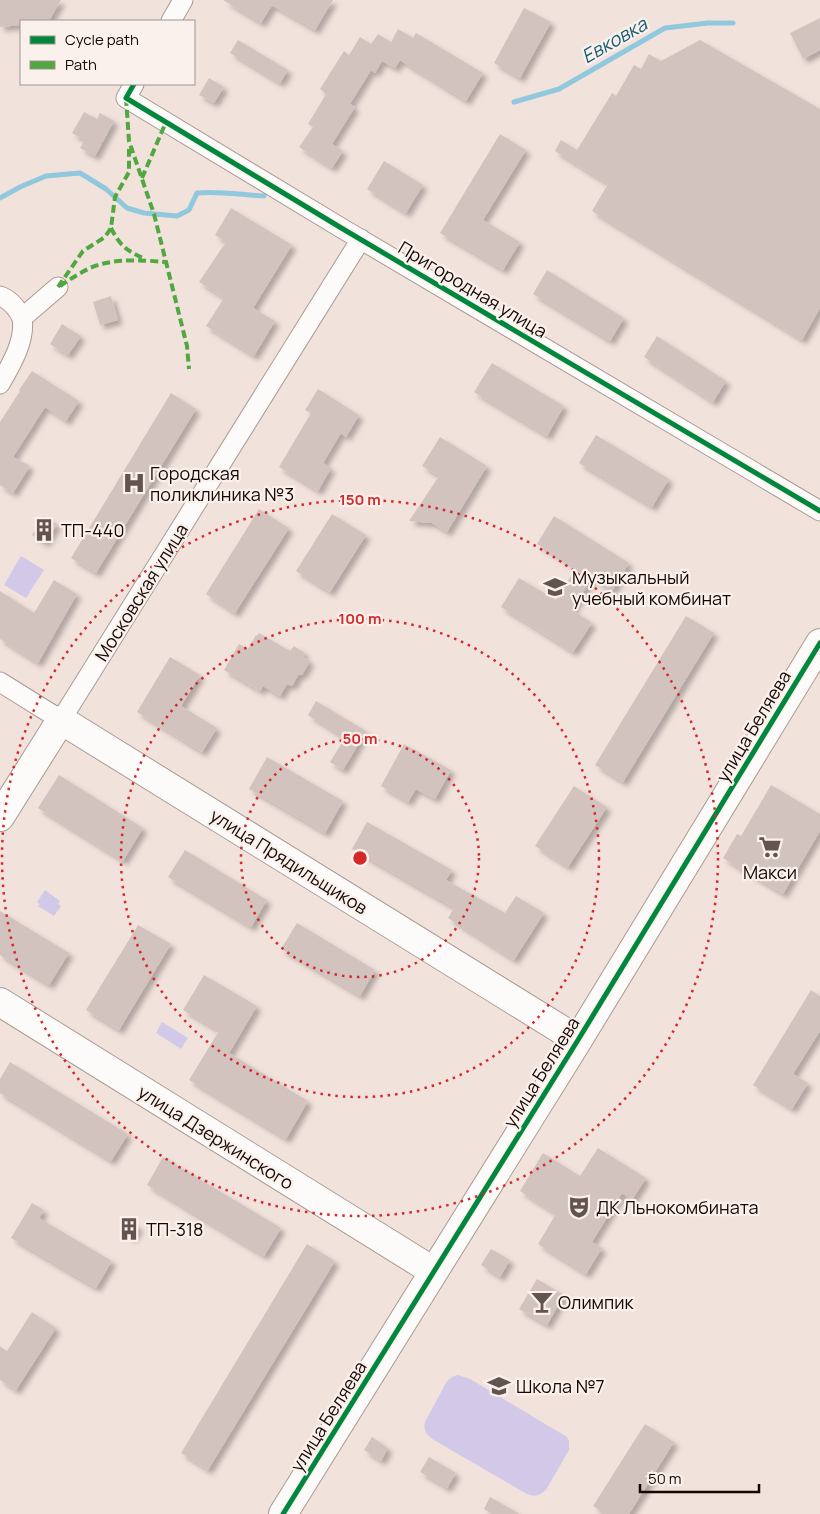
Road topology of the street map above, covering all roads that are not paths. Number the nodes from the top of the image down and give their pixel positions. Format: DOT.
graph roads {
  1 [pos="183,0"];
  2 [pos="172,20"];
  3 [pos="133,85"];
  4 [pos="361,239"];
  5 [pos="58,287"];
  6 [pos="0,296"];
  7 [pos="22,318"];
  8 [pos="0,384"];
  9 [pos="820,511"];
  10 [pos="820,643"];
  11 [pos="0,682"];
  12 [pos="61,720"];
  13 [pos="0,817"];
  14 [pos="0,1002"];
  15 [pos="578,1040"];
  16 [pos="433,1271"];
  17 [pos="283,1514"];
  1 -- 2 [label="street"];
  3 -- 4 [label="street, Пригородная улица"];
  4 -- 9 [label="street, Пригородная улица"];
  4 -- 12 [label="street, Московская улица"];
  5 -- 7 [label="street"];
  6 -- 7 [label="street"];
  7 -- 8 [label="street"];
  10 -- 15 [label="street, улица Беляева"];
  11 -- 12 [label="street, улица Прядильщиков"];
  12 -- 13 [label="street, Московская улица"];
  12 -- 15 [label="street, улица Прядильщиков"];
  14 -- 16 [label="street, улица Дзержинского"];
  15 -- 16 [label="street, улица Беляева"];
  16 -- 17 [label="street, улица Беляева"];
}
